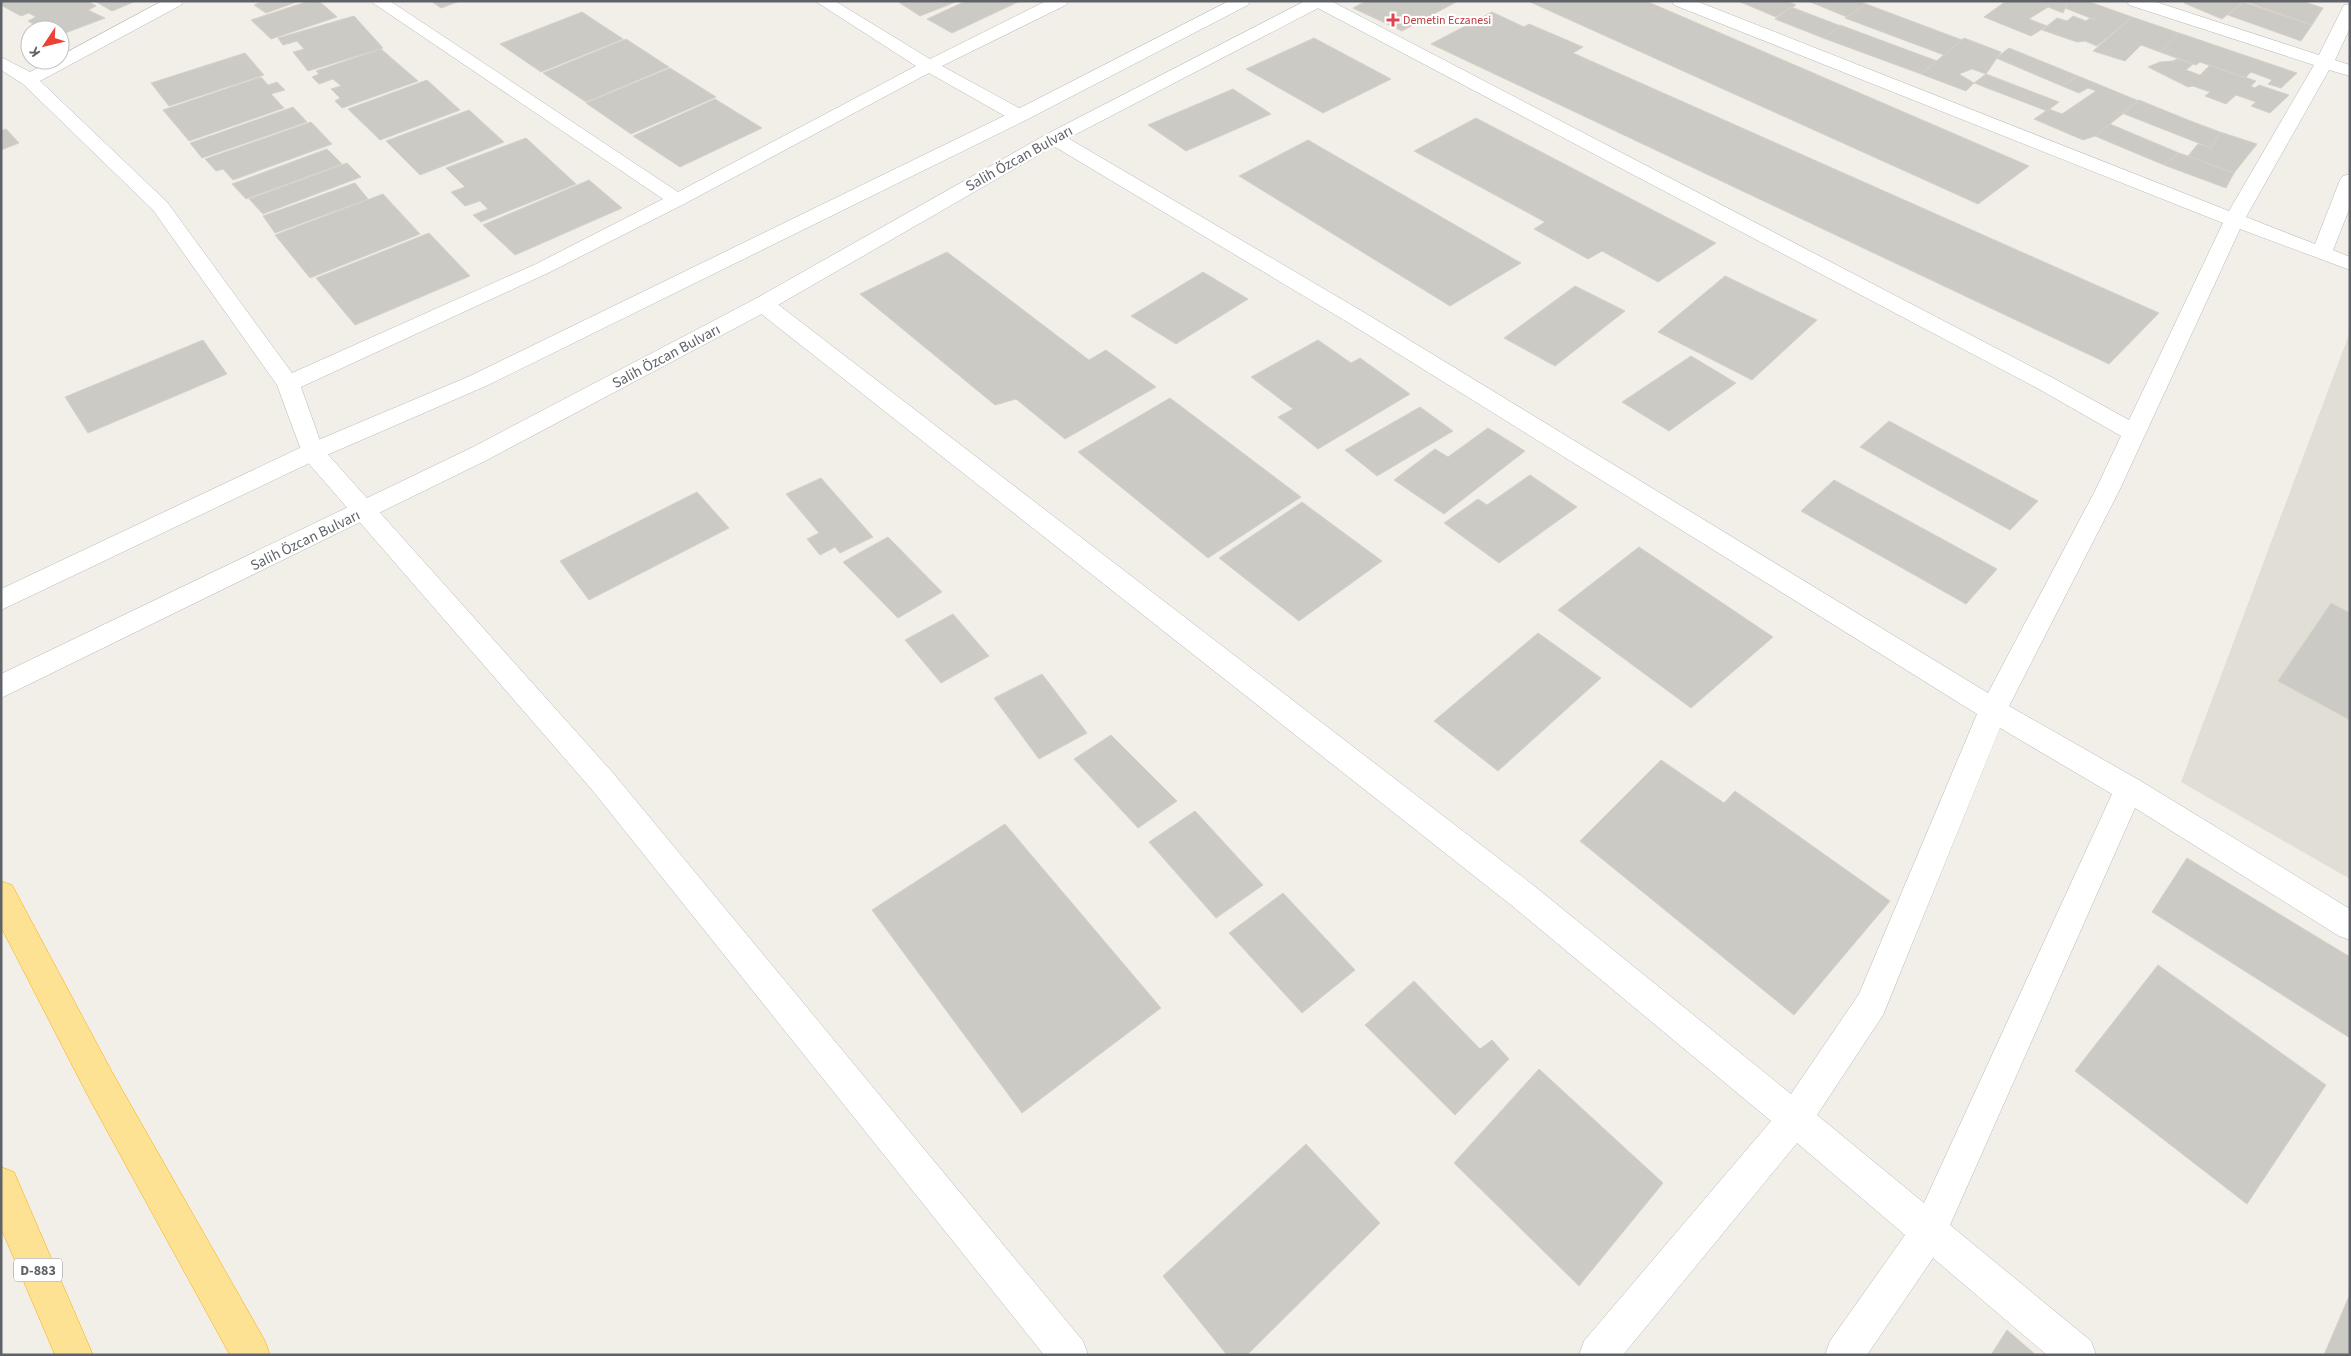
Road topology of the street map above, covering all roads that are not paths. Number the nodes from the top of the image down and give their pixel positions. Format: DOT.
graph roads {
  1 [pos="175,1"];
  2 [pos="378,1"];
  3 [pos="823,1"];
  4 [pos="1060,1"];
  5 [pos="1242,1"];
  6 [pos="1318,1"];
  7 [pos="1680,1"];
  8 [pos="2135,1"];
  9 [pos="2350,9"];
  10 [pos="1,62"];
  11 [pos="2324,64"];
  12 [pos="929,66"];
  13 [pos="2350,71"];
  14 [pos="29,80"];
  15 [pos="1019,116"];
  16 [pos="1054,138"];
  17 [pos="2350,180"];
  18 [pos="677,200"];
  19 [pos="2234,220"];
  20 [pos="2322,253"];
  21 [pos="2350,264"];
  22 [pos="763,304"];
  23 [pos="288,384"];
  24 [pos="2134,433"];
  25 [pos="312,452"];
  26 [pos="365,510"];
  27 [pos="1,600"];
  28 [pos="1,686"];
  29 [pos="1993,710"];
  30 [pos="2129,789"];
  31 [pos="1,895"];
  32 [pos="2350,926"];
  33 [pos="1795,1119"];
  34 [pos="1,1185"];
  35 [pos="1929,1232"];
  36 [pos="74,1355"];
  37 [pos="251,1355"];
  38 [pos="1068,1355"];
  39 [pos="1598,1355"];
  40 [pos="1844,1355"];
  41 [pos="2077,1355"];
  1 -- 14 [label="street"];
  2 -- 18 [label="street"];
  3 -- 12 [label="street"];
  4 -- 12 [label="street"];
  5 -- 15 [label="street"];
  6 -- 16 [label="street, Salih Özcan Bulvarı"];
  6 -- 24 [label="street"];
  7 -- 19 [label="street"];
  8 -- 11 [label="street"];
  9 -- 11 [label="street"];
  10 -- 14 [label="street"];
  11 -- 13 [label="street"];
  11 -- 19 [label="street"];
  12 -- 15 [label="street"];
  12 -- 18 [label="street"];
  14 -- 23 [label="street"];
  15 -- 25 [label="street"];
  16 -- 22 [label="street, Salih Özcan Bulvarı"];
  16 -- 29 [label="street"];
  17 -- 20 [label="street"];
  18 -- 23 [label="street"];
  19 -- 20 [label="street"];
  19 -- 24 [label="street"];
  20 -- 21 [label="street"];
  22 -- 26 [label="street, Salih Özcan Bulvarı"];
  22 -- 33 [label="street"];
  23 -- 25 [label="street"];
  24 -- 29 [label="street"];
  25 -- 26 [label="street"];
  25 -- 27 [label="street"];
  26 -- 28 [label="street, Salih Özcan Bulvarı"];
  26 -- 38 [label="street"];
  29 -- 30 [label="street"];
  29 -- 33 [label="street"];
  30 -- 32 [label="street"];
  30 -- 35 [label="street"];
  31 -- 37 [label="highway"];
  33 -- 35 [label="street"];
  33 -- 39 [label="street"];
  34 -- 36 [label="highway, D-883"];
  35 -- 40 [label="street"];
  35 -- 41 [label="street"];
}
